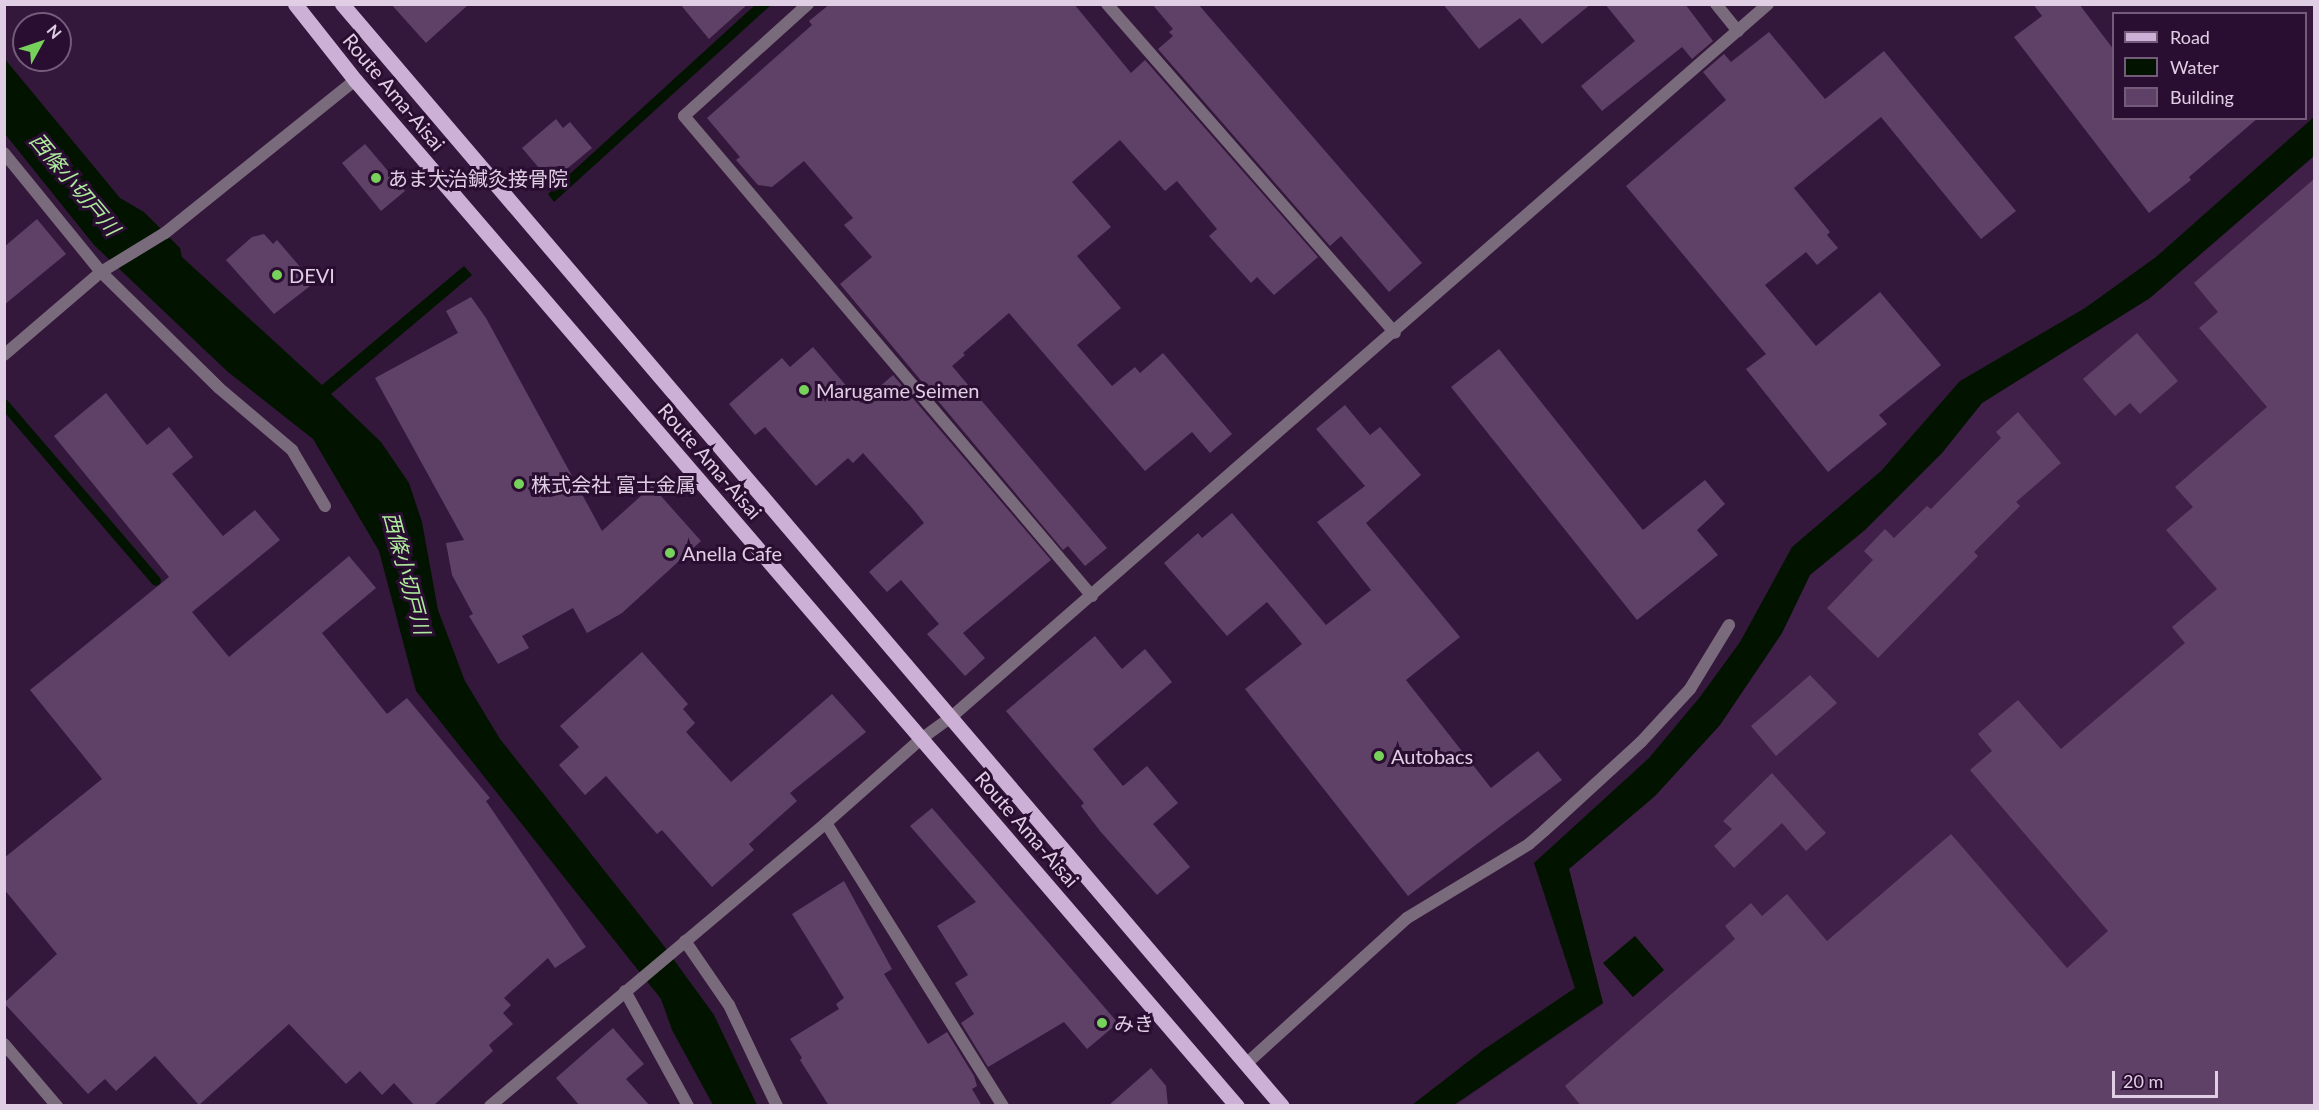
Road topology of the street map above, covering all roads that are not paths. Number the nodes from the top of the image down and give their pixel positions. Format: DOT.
graph roads {
  1 [pos="296,4"];
  2 [pos="342,4"];
  3 [pos="808,4"];
  4 [pos="1107,4"];
  5 [pos="1716,4"];
  6 [pos="1768,4"];
  7 [pos="1737,31"];
  8 [pos="354,80"];
  9 [pos="4,153"];
  10 [pos="106,269"];
  11 [pos="1395,333"];
  12 [pos="4,355"];
  13 [pos="325,506"];
  14 [pos="1092,596"];
  15 [pos="1729,625"];
  16 [pos="949,719"];
  17 [pos="921,739"];
  18 [pos="826,824"];
  19 [pos="685,941"];
  20 [pos="626,991"];
  21 [pos="4,1044"];
  22 [pos="1246,1064"];
  23 [pos="57,1106"];
  24 [pos="490,1106"];
  25 [pos="688,1106"];
  26 [pos="777,1106"];
  27 [pos="1003,1106"];
  28 [pos="1237,1106"];
  29 [pos="1282,1106"];
  1 -- 8 [label="main road, Route Ama-Aisai"];
  2 -- 16 [label="main road, Route Ama-Aisai"];
  3 -- 14 [label="street"];
  4 -- 11 [label="street"];
  5 -- 7 [label="street"];
  6 -- 7 [label="street"];
  7 -- 11 [label="street"];
  8 -- 10 [label="street"];
  8 -- 17 [label="main road, Route Ama-Aisai"];
  9 -- 10 [label="street"];
  10 -- 12 [label="street"];
  10 -- 13 [label="street"];
  11 -- 14 [label="street"];
  14 -- 16 [label="street"];
  15 -- 22 [label="street"];
  16 -- 17 [label="street"];
  16 -- 22 [label="main road, Route Ama-Aisai"];
  17 -- 18 [label="street"];
  17 -- 28 [label="main road, Route Ama-Aisai"];
  18 -- 19 [label="street"];
  18 -- 27 [label="street"];
  19 -- 20 [label="street"];
  19 -- 26 [label="street"];
  20 -- 24 [label="street"];
  20 -- 25 [label="street"];
  21 -- 23 [label="street"];
  22 -- 29 [label="main road, Route Ama-Aisai"];
}
